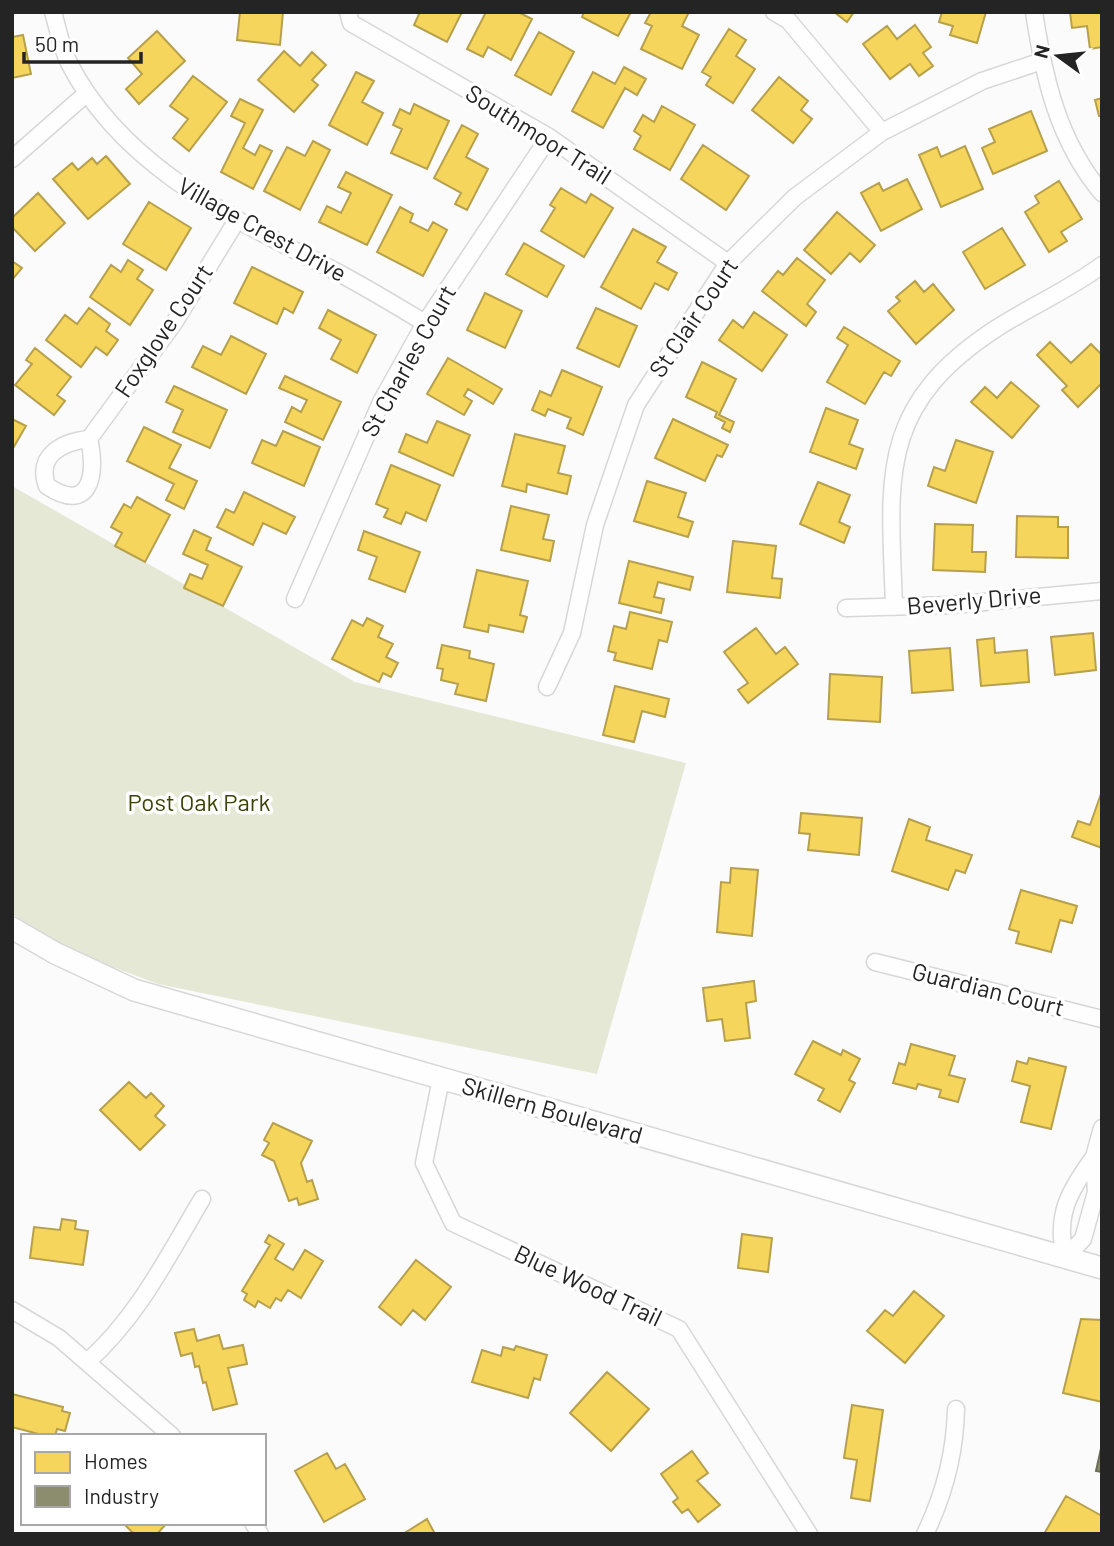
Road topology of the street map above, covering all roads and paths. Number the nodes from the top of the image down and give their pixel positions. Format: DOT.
graph roads {
  1 [pos="53,12"];
  2 [pos="348,12"];
  3 [pos="774,12"];
  4 [pos="1034,12"];
  5 [pos="1042,61"];
  6 [pos="87,93"];
  7 [pos="882,132"];
  8 [pos="549,137"];
  9 [pos="12,159"];
  10 [pos="1102,193"];
  11 [pos="237,220"];
  12 [pos="727,263"];
  13 [pos="1102,265"];
  14 [pos="425,323"];
  15 [pos="89,439"];
  16 [pos="1102,591"];
  17 [pos="295,599"];
  18 [pos="894,607"];
  19 [pos="846,608"];
  20 [pos="547,687"];
  21 [pos="12,928"];
  22 [pos="875,962"];
  23 [pos="1102,1019"];
  24 [pos="441,1079"];
  25 [pos="1102,1128"];
  26 [pos="1094,1157"];
  27 [pos="202,1199"];
  28 [pos="1065,1258"];
  29 [pos="1102,1268"];
  30 [pos="12,1310"];
  31 [pos="87,1362"];
  32 [pos="956,1409"];
  33 [pos="170,1434"];
  34 [pos="809,1534"];
  35 [pos="925,1534"];
  1 -- 6 [label="street, Village Crest Drive"];
  2 -- 8 [label="street, Southmoor Trail"];
  3 -- 7 [label="street"];
  4 -- 5 [label="street"];
  5 -- 7 [label="street, St Clair Court"];
  5 -- 10 [label="street"];
  6 -- 9 [label="street"];
  6 -- 11 [label="street, Village Crest Drive"];
  7 -- 12 [label="street, St Clair Court"];
  8 -- 12 [label="street, Southmoor Trail"];
  8 -- 14 [label="street, St Charles Court"];
  11 -- 14 [label="street, Village Crest Drive"];
  11 -- 15 [label="street, Foxglove Court"];
  12 -- 20 [label="street, St Clair Court"];
  13 -- 18 [label="street"];
  14 -- 17 [label="street, St Charles Court"];
  16 -- 18 [label="street, Beverly Drive"];
  18 -- 19 [label="street, Beverly Drive"];
  21 -- 24 [label="street, Skillern Boulevard"];
  22 -- 23 [label="street, Guardian Court"];
  24 -- 28 [label="street, Skillern Boulevard"];
  24 -- 34 [label="street, Blue Wood Trail"];
  25 -- 26 [label="street"];
  26 -- 28 [label="street"];
  26 -- 28 [label="street"];
  27 -- 31 [label="street"];
  28 -- 29 [label="street, Skillern Boulevard"];
  30 -- 31 [label="street"];
  31 -- 33 [label="street"];
  32 -- 35 [label="street"];
}
